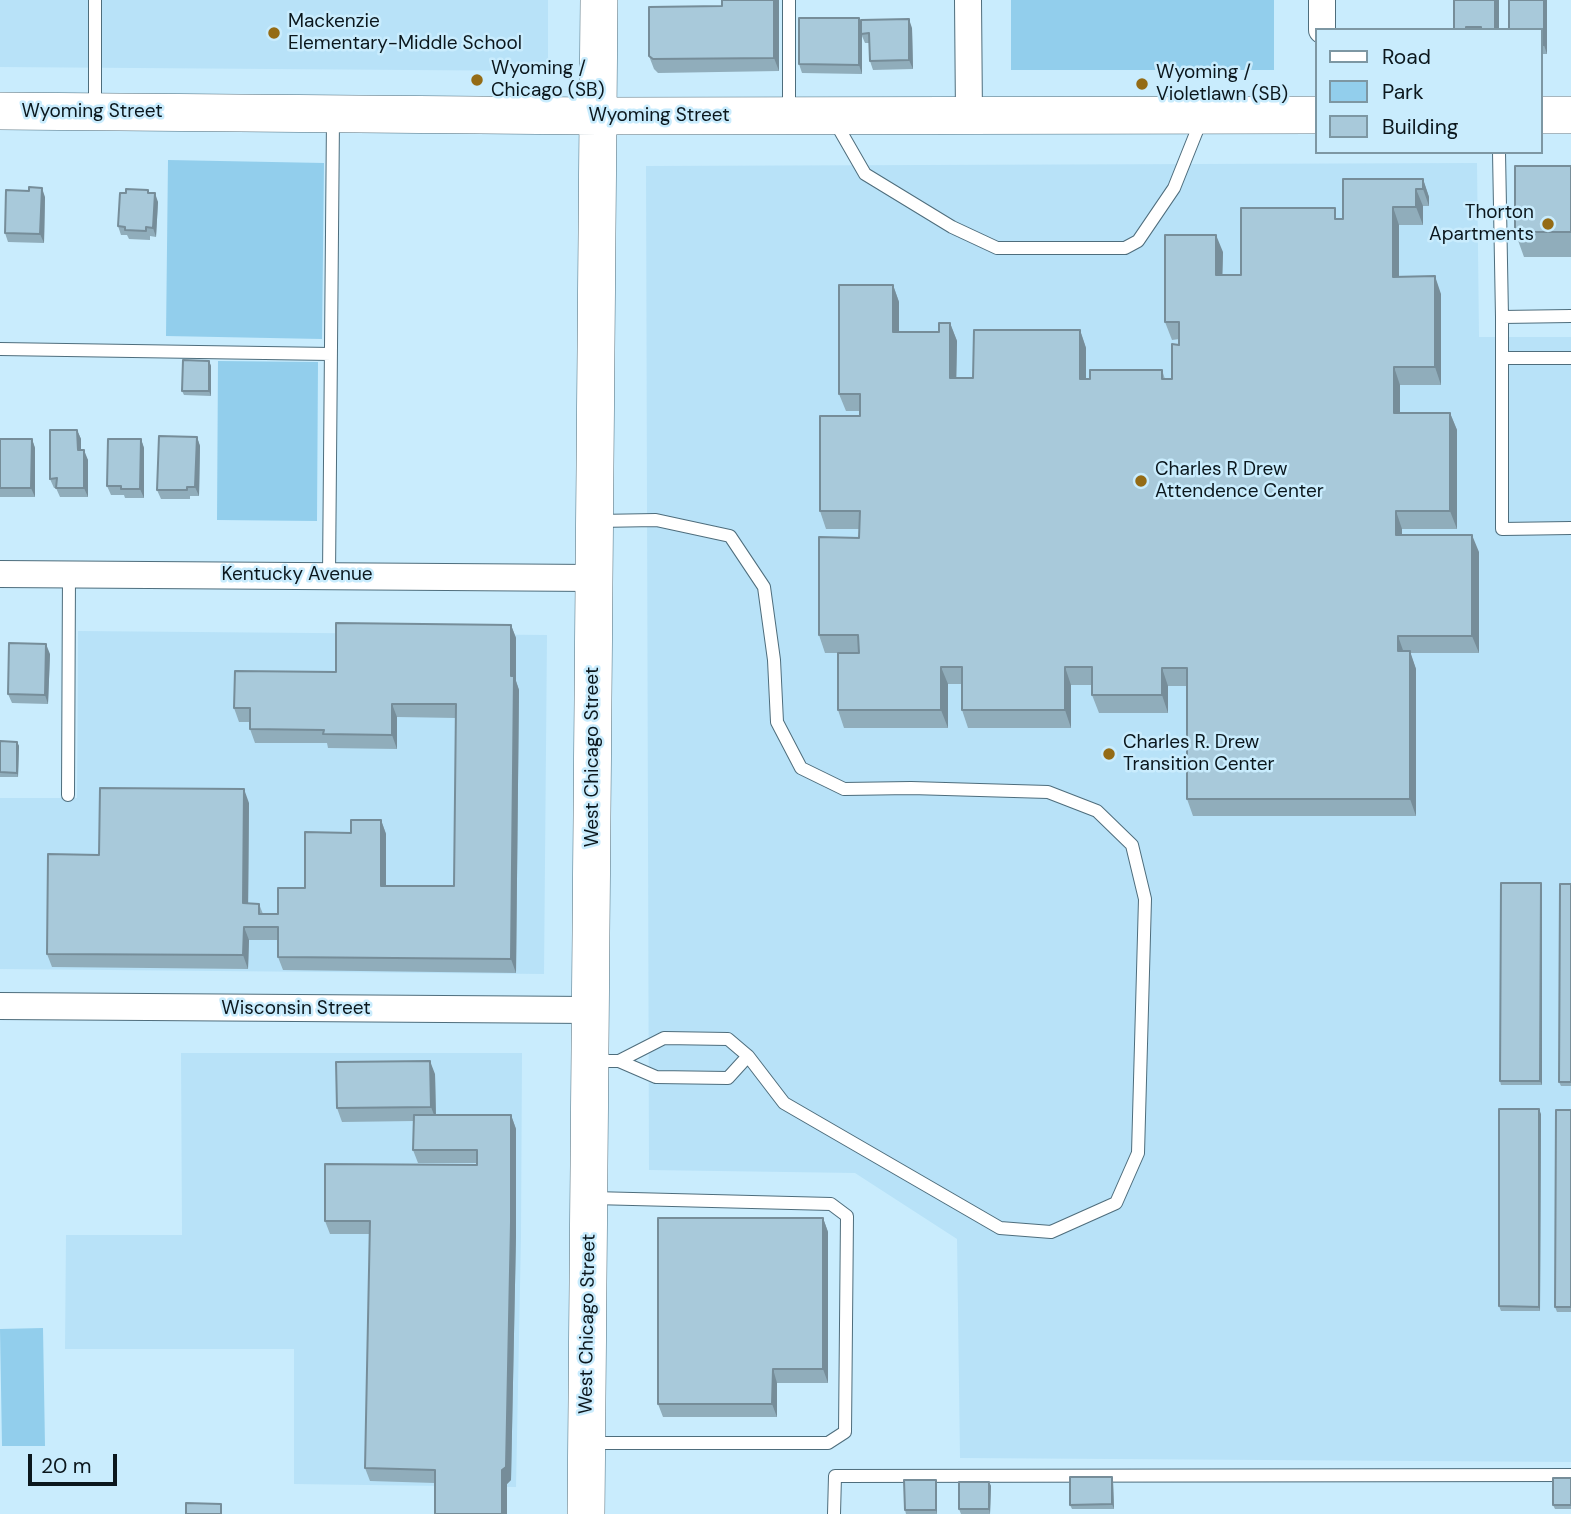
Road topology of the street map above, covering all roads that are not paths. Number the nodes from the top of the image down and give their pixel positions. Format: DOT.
graph roads {
  1 [pos="95,0"];
  2 [pos="599,0"];
  3 [pos="789,0"];
  4 [pos="968,0"];
  5 [pos="1322,0"];
  6 [pos="1322,28"];
  7 [pos="0,111"];
  8 [pos="95,112"];
  9 [pos="333,114"];
  10 [pos="1316,115"];
  11 [pos="1543,115"];
  12 [pos="1571,115"];
  13 [pos="598,116"];
  14 [pos="789,116"];
  15 [pos="832,116"];
  16 [pos="968,116"];
  17 [pos="1203,116"];
  18 [pos="1499,154"];
  19 [pos="1571,316"];
  20 [pos="1502,317"];
  21 [pos="0,349"];
  22 [pos="331,354"];
  23 [pos="1502,358"];
  24 [pos="1571,358"];
  25 [pos="595,521"];
  26 [pos="1571,528"];
  27 [pos="0,574"];
  28 [pos="69,574"];
  29 [pos="329,575"];
  30 [pos="594,578"];
  31 [pos="68,795"];
  32 [pos="0,1006"];
  33 [pos="591,1010"];
  34 [pos="748,1056"];
  35 [pos="605,1061"];
  36 [pos="589,1198"];
  37 [pos="587,1443"];
  38 [pos="1571,1475"];
  39 [pos="586,1514"];
  40 [pos="834,1514"];
  1 -- 8 [label="lane"];
  2 -- 13 [label="street, West Chicago Street"];
  3 -- 14 [label="lane"];
  4 -- 16 [label="street"];
  5 -- 6 [label="street"];
  7 -- 8 [label="street, Wyoming Street"];
  8 -- 9 [label="street, Wyoming Street"];
  9 -- 13 [label="street, Wyoming Street"];
  9 -- 22 [label="lane"];
  10 -- 17 [label="street, Wyoming Street"];
  11 -- 12 [label="street"];
  13 -- 14 [label="street, Wyoming Street"];
  13 -- 25 [label="street, West Chicago Street"];
  14 -- 15 [label="street, Wyoming Street"];
  15 -- 16 [label="street, Wyoming Street"];
  15 -- 17 [label="lane"];
  16 -- 17 [label="street, Wyoming Street"];
  18 -- 20 [label="lane"];
  19 -- 20 [label="lane"];
  20 -- 23 [label="lane"];
  21 -- 22 [label="lane"];
  22 -- 29 [label="lane"];
  23 -- 24 [label="lane"];
  23 -- 26 [label="lane"];
  25 -- 30 [label="street, West Chicago Street"];
  25 -- 34 [label="lane"];
  27 -- 28 [label="street, Kentucky Avenue"];
  28 -- 29 [label="street, Kentucky Avenue"];
  28 -- 31 [label="lane"];
  29 -- 30 [label="street, Kentucky Avenue"];
  30 -- 33 [label="street, West Chicago Street"];
  32 -- 33 [label="street, Wisconsin Street"];
  33 -- 35 [label="street, West Chicago Street"];
  34 -- 35 [label="lane"];
  34 -- 35 [label="lane"];
  35 -- 36 [label="street, West Chicago Street"];
  36 -- 37 [label="street, West Chicago Street"];
  36 -- 37 [label="lane"];
  37 -- 39 [label="street, West Chicago Street"];
  38 -- 40 [label="lane"];
}
